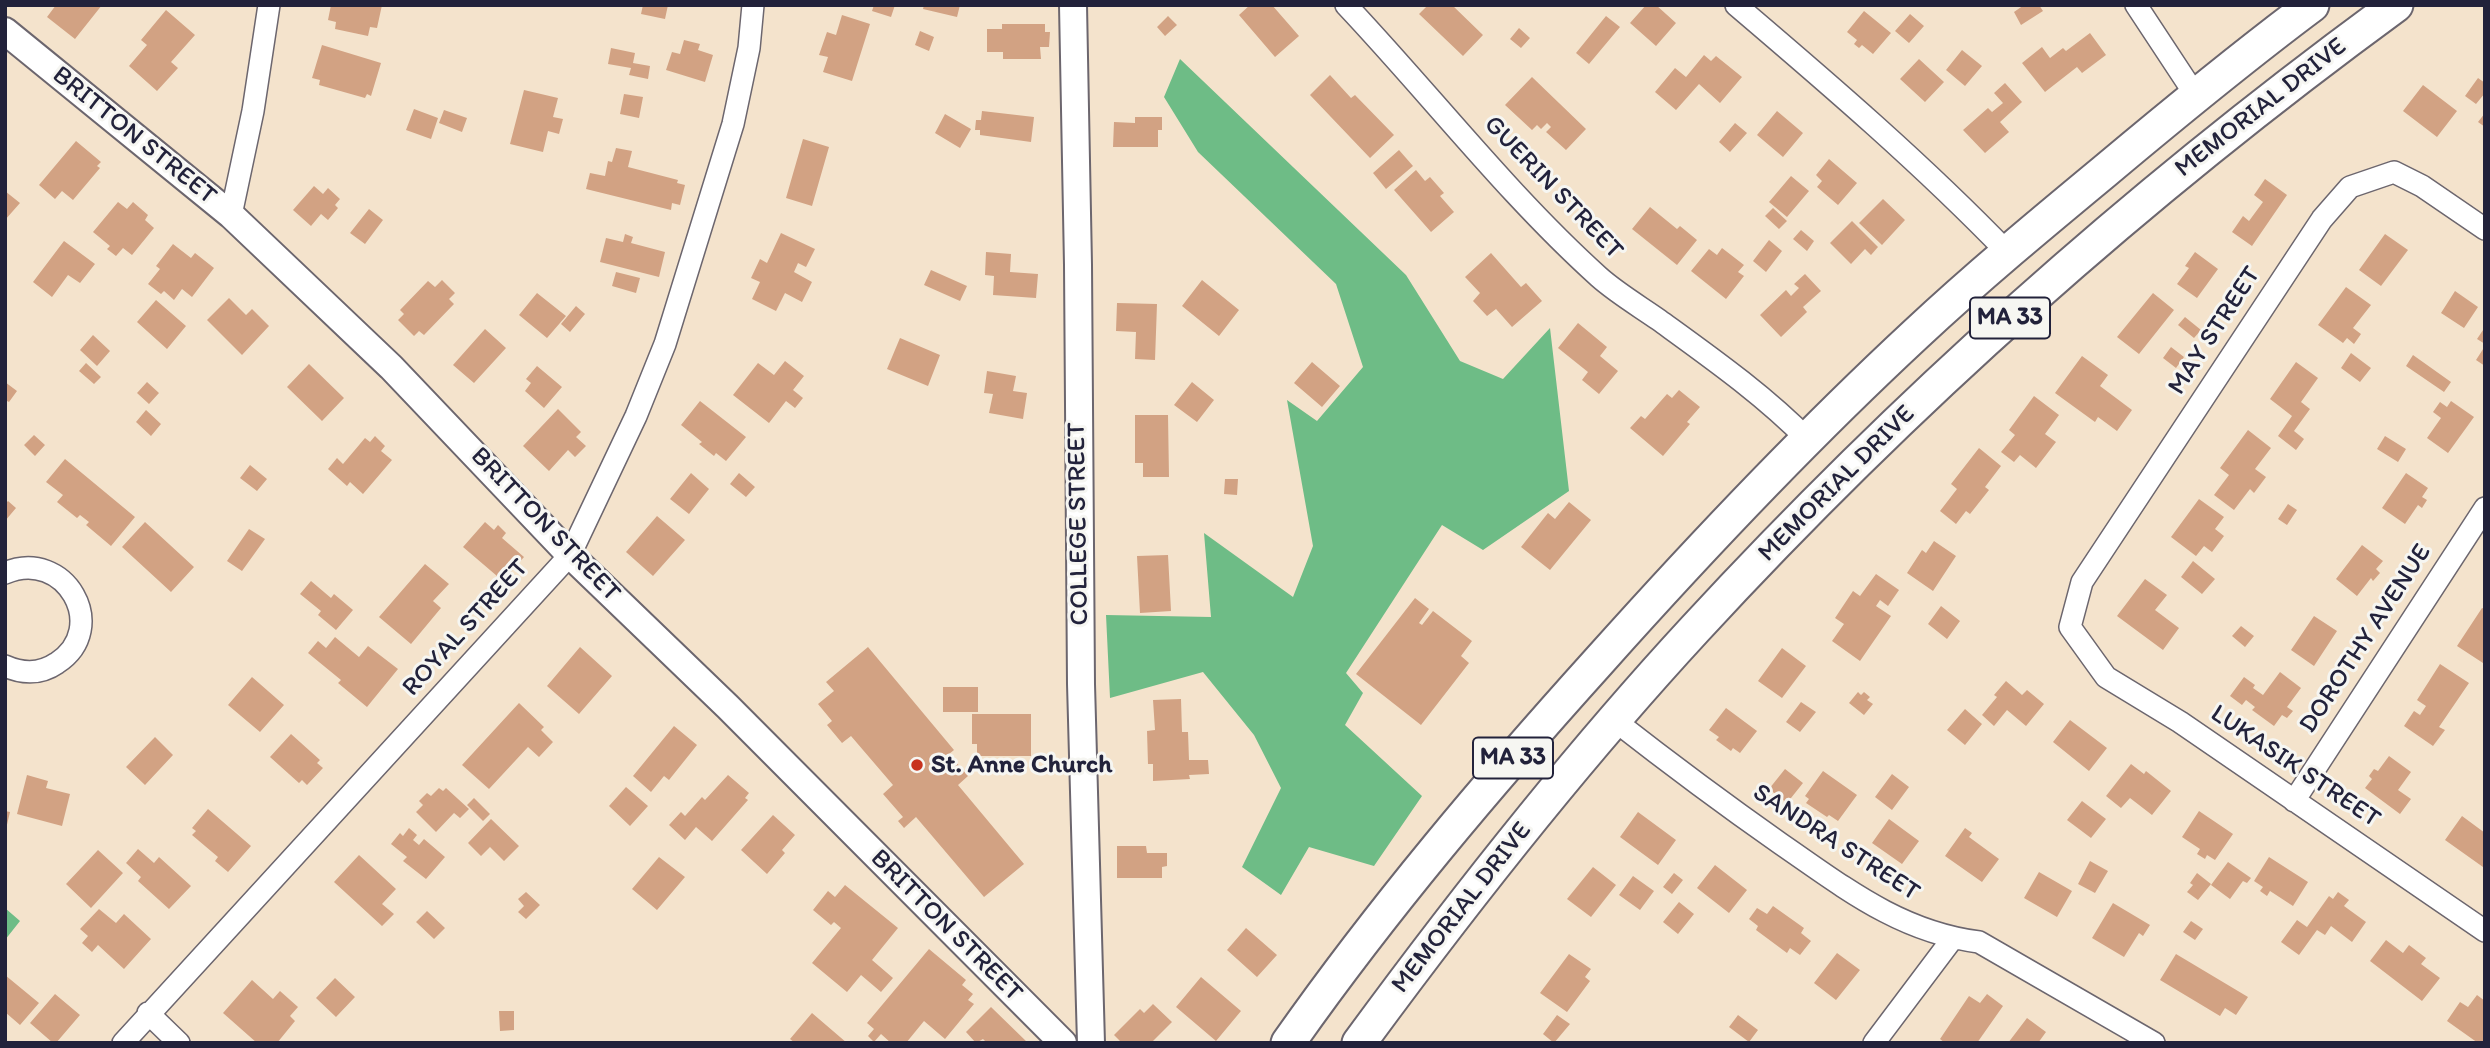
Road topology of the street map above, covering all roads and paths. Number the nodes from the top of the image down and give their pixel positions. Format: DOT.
graph roads {
  1 [pos="270,5"];
  2 [pos="753,5"];
  3 [pos="1073,5"];
  4 [pos="1346,5"];
  5 [pos="1736,5"];
  6 [pos="2136,5"];
  7 [pos="2312,5"];
  8 [pos="2396,5"];
  9 [pos="5,31"];
  10 [pos="2196,96"];
  11 [pos="231,215"];
  12 [pos="2485,229"];
  13 [pos="2008,253"];
  14 [pos="1808,440"];
  15 [pos="2485,508"];
  16 [pos="2478,534"];
  17 [pos="570,555"];
  18 [pos="5,573"];
  19 [pos="2081,643"];
  20 [pos="5,666"];
  21 [pos="1614,720"];
  22 [pos="2294,801"];
  23 [pos="2485,930"];
  24 [pos="1953,938"];
  25 [pos="148,1013"];
  26 [pos="123,1043"];
  27 [pos="179,1043"];
  28 [pos="1063,1043"];
  29 [pos="1091,1043"];
  30 [pos="1288,1043"];
  31 [pos="1359,1043"];
  32 [pos="1874,1043"];
  33 [pos="2154,1043"];
  1 -- 11 [label="street"];
  2 -- 17 [label="street, ROYAL STREET"];
  3 -- 29 [label="street, COLLEGE STREET"];
  4 -- 14 [label="street, GUERIN STREET"];
  5 -- 13 [label="street"];
  6 -- 10 [label="street"];
  7 -- 10 [label="main road, MEMORIAL DRIVE / MA 33"];
  8 -- 21 [label="main road, MEMORIAL DRIVE / MA 33"];
  9 -- 11 [label="street, BRITTON STREET"];
  10 -- 13 [label="main road, MEMORIAL DRIVE / MA 33"];
  11 -- 17 [label="street, BRITTON STREET"];
  12 -- 19 [label="street, MAY STREET"];
  13 -- 14 [label="main road, MEMORIAL DRIVE / MA 33"];
  14 -- 30 [label="main road, MEMORIAL DRIVE / MA 33"];
  15 -- 16 [label="street, DOROTHY AVENUE"];
  16 -- 22 [label="street, DOROTHY AVENUE"];
  17 -- 25 [label="street, ROYAL STREET"];
  17 -- 28 [label="street, BRITTON STREET"];
  18 -- 20 [label="street"];
  19 -- 22 [label="street, LUKASIK STREET"];
  21 -- 24 [label="street, SANDRA STREET"];
  21 -- 31 [label="main road, MEMORIAL DRIVE / MA 33"];
  22 -- 23 [label="street, LUKASIK STREET"];
  24 -- 32 [label="street"];
  24 -- 33 [label="street, SANDRA STREET"];
  25 -- 26 [label="street, ROYAL STREET"];
  25 -- 27 [label="street"];
}
